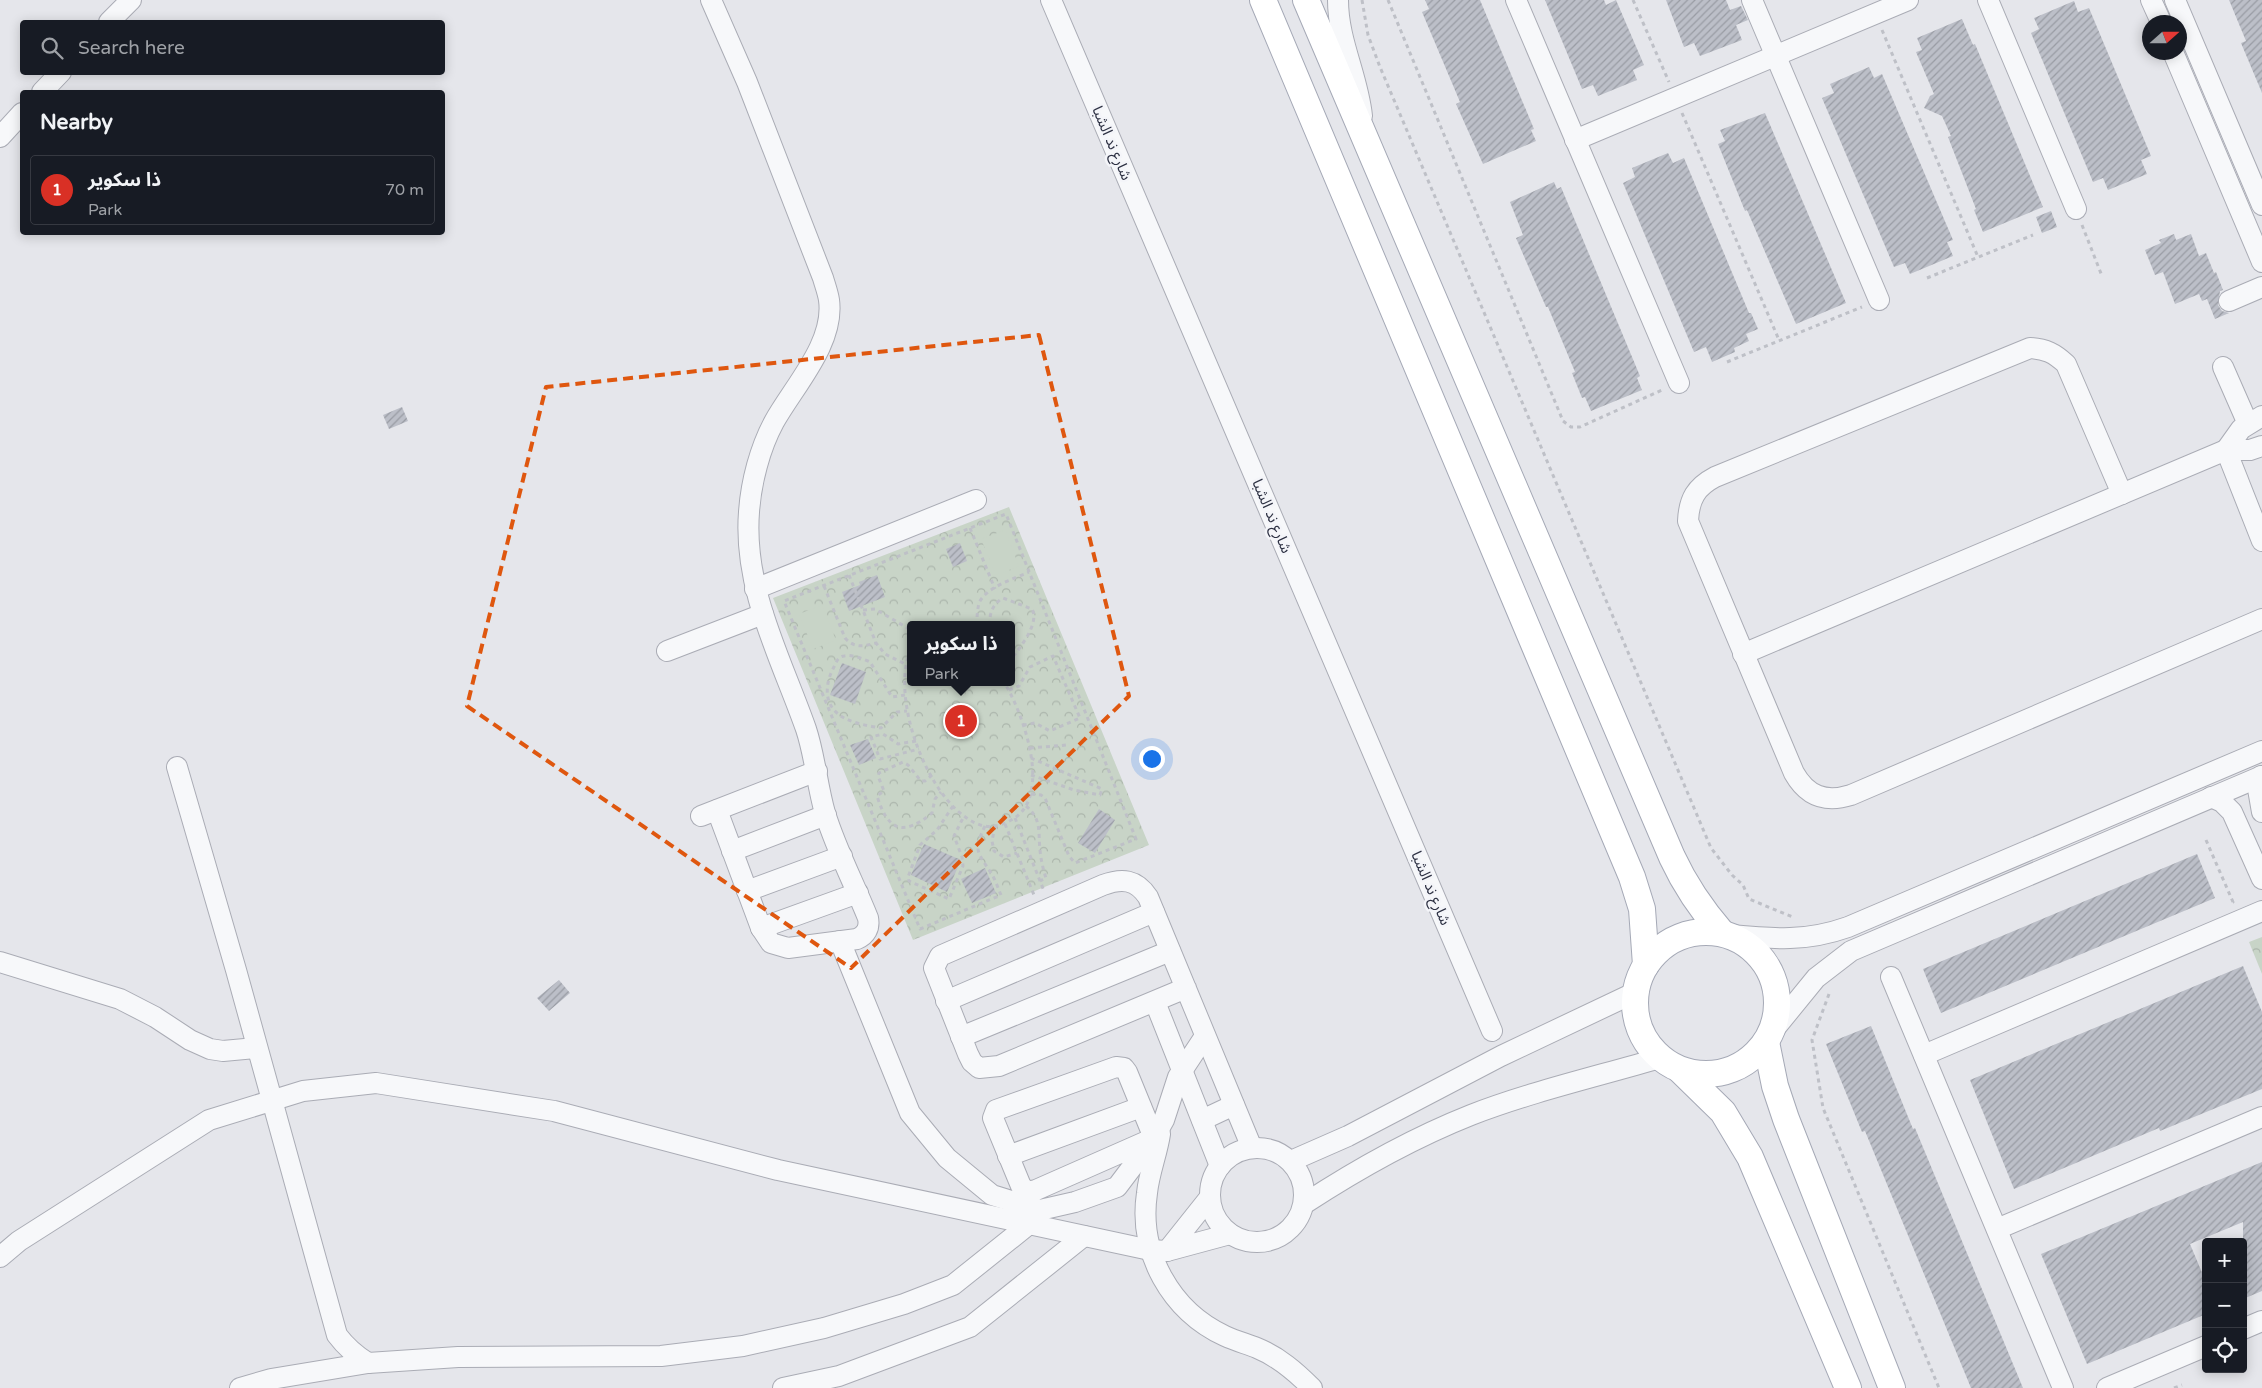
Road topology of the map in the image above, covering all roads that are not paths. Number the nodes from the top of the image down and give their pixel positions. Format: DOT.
graph roads {
  1 [pos="131,0"];
  2 [pos="711,0"];
  3 [pos="1051,0"];
  4 [pos="1263,0"];
  5 [pos="1306,0"];
  6 [pos="1338,0"];
  7 [pos="1516,0"];
  8 [pos="1752,0"];
  9 [pos="1908,0"];
  10 [pos="1988,0"];
  11 [pos="2151,0"];
  12 [pos="2175,0"];
  13 [pos="2158,15"];
  14 [pos="111,20"];
  15 [pos="1776,56"];
  16 [pos="2176,60"];
  17 [pos="58,75"];
  18 [pos="44,90"];
  19 [pos="20,115"];
  20 [pos="1363,136"];
  21 [pos="0,137"];
  22 [pos="1576,140"];
  23 [pos="2262,205"];
  24 [pos="2076,209"];
  25 [pos="2262,262"];
  26 [pos="2262,288"];
  27 [pos="1879,300"];
  28 [pos="2229,301"];
  29 [pos="2223,366"];
  30 [pos="1679,383"];
  31 [pos="2255,420"];
  32 [pos="2262,446"];
  33 [pos="2226,450"];
  34 [pos="2122,494"];
  35 [pos="976,500"];
  36 [pos="2262,541"];
  37 [pos="754,589"];
  38 [pos="764,614"];
  39 [pos="2262,619"];
  40 [pos="667,651"];
  41 [pos="1743,654"];
  42 [pos="2262,751"];
  43 [pos="177,767"];
  44 [pos="816,771"];
  45 [pos="2261,776"];
  46 [pos="2211,797"];
  47 [pos="2262,812"];
  48 [pos="826,815"];
  49 [pos="732,851"];
  50 [pos="842,856"];
  51 [pos="2262,879"];
  52 [pos="747,891"];
  53 [pos="858,893"];
  54 [pos="2262,911"];
  55 [pos="1154,912"];
  56 [pos="761,928"];
  57 [pos="1726,934"];
  58 [pos="840,941"];
  59 [pos="1170,951"];
  60 [pos="0,962"];
  61 [pos="1646,965"];
  62 [pos="1891,977"];
  63 [pos="1186,988"];
  64 [pos="1636,992"];
  65 [pos="946,1001"];
  66 [pos="1155,1002"];
  67 [pos="1492,1032"];
  68 [pos="1206,1036"];
  69 [pos="961,1037"];
  70 [pos="1769,1037"];
  71 [pos="256,1048"];
  72 [pos="1924,1055"];
  73 [pos="1670,1064"];
  74 [pos="1182,1070"];
  75 [pos="271,1101"];
  76 [pos="1234,1105"];
  77 [pos="1141,1107"];
  78 [pos="2262,1117"];
  79 [pos="1202,1120"];
  80 [pos="1158,1131"];
  81 [pos="1252,1148"];
  82 [pos="1008,1156"];
  83 [pos="1291,1161"];
  84 [pos="1220,1166"];
  85 [pos="1210,1197"];
  86 [pos="1304,1204"];
  87 [pos="1028,1225"];
  88 [pos="1997,1229"];
  89 [pos="1230,1234"];
  90 [pos="1084,1236"];
  91 [pos="1158,1250"];
  92 [pos="0,1257"];
  93 [pos="2262,1321"];
  94 [pos="2247,1328"];
  95 [pos="337,1335"];
  96 [pos="2202,1348"];
  97 [pos="368,1363"];
  98 [pos="325,1369"];
  99 [pos="240,1388"];
  100 [pos="783,1388"];
  101 [pos="1312,1388"];
  102 [pos="1848,1388"];
  103 [pos="1892,1388"];
  104 [pos="2063,1388"];
  105 [pos="2107,1388"];
  1 -- 14 [label="street"];
  2 -- 37 [label="street"];
  3 -- 67 [label="street, شارع ند الشبا"];
  4 -- 61 [label="main road"];
  5 -- 20 [label="main road"];
  6 -- 20 [label="street"];
  7 -- 22 [label="street"];
  8 -- 15 [label="street"];
  9 -- 15 [label="street"];
  10 -- 24 [label="street"];
  11 -- 13 [label="street"];
  12 -- 23 [label="street"];
  15 -- 22 [label="street"];
  15 -- 27 [label="street"];
  16 -- 25 [label="street"];
  17 -- 18 [label="street"];
  19 -- 21 [label="street"];
  20 -- 57 [label="main road"];
  22 -- 30 [label="street"];
  26 -- 28 [label="street"];
  29 -- 31 [label="street"];
  31 -- 33 [label="street"];
  32 -- 33 [label="street"];
  33 -- 34 [label="street"];
  33 -- 36 [label="street"];
  34 -- 41 [label="street"];
  34 -- 41 [label="street"];
  35 -- 37 [label="street"];
  37 -- 38 [label="street"];
  38 -- 40 [label="street"];
  38 -- 44 [label="street"];
  39 -- 41 [label="street"];
  42 -- 57 [label="street"];
  43 -- 71 [label="street"];
  44 -- 48 [label="street"];
  44 -- 49 [label="street"];
  45 -- 46 [label="street"];
  45 -- 47 [label="street"];
  46 -- 51 [label="street"];
  46 -- 70 [label="street"];
  48 -- 49 [label="street"];
  48 -- 50 [label="street"];
  49 -- 52 [label="street"];
  50 -- 52 [label="street"];
  50 -- 53 [label="street"];
  52 -- 56 [label="street"];
  53 -- 56 [label="street"];
  53 -- 58 [label="street"];
  54 -- 72 [label="street"];
  55 -- 59 [label="street"];
  55 -- 65 [label="street"];
  55 -- 65 [label="street"];
  56 -- 58 [label="street"];
  57 -- 61 [label="main road"];
  57 -- 70 [label="main road"];
  58 -- 80 [label="street"];
  59 -- 63 [label="street"];
  59 -- 69 [label="street"];
  60 -- 71 [label="street"];
  61 -- 64 [label="main road"];
  62 -- 72 [label="street"];
  63 -- 66 [label="street"];
  63 -- 68 [label="street"];
  64 -- 73 [label="main road"];
  64 -- 83 [label="street"];
  65 -- 69 [label="street"];
  66 -- 69 [label="street"];
  66 -- 74 [label="street"];
  68 -- 74 [label="street"];
  68 -- 76 [label="street"];
  70 -- 73 [label="main road"];
  70 -- 103 [label="main road"];
  71 -- 75 [label="street"];
  72 -- 88 [label="street"];
  73 -- 86 [label="street"];
  73 -- 102 [label="main road"];
  74 -- 79 [label="street"];
  74 -- 80 [label="street"];
  75 -- 87 [label="street"];
  75 -- 92 [label="street"];
  75 -- 95 [label="street"];
  76 -- 79 [label="street"];
  76 -- 81 [label="street"];
  77 -- 80 [label="street"];
  77 -- 82 [label="street"];
  77 -- 82 [label="street"];
  78 -- 88 [label="street"];
  79 -- 84 [label="street"];
  80 -- 82 [label="street"];
  80 -- 91 [label="street"];
  81 -- 83 [label="street"];
  81 -- 84 [label="street"];
  83 -- 86 [label="street"];
  84 -- 85 [label="street"];
  85 -- 89 [label="street"];
  85 -- 91 [label="street"];
  86 -- 89 [label="street"];
  87 -- 90 [label="street"];
  87 -- 97 [label="street"];
  88 -- 104 [label="street"];
  89 -- 91 [label="street"];
  90 -- 91 [label="street"];
  90 -- 100 [label="street"];
  91 -- 101 [label="street"];
  93 -- 94 [label="street"];
  95 -- 97 [label="street"];
  95 -- 98 [label="street"];
  96 -- 105 [label="street"];
  97 -- 98 [label="street"];
  98 -- 99 [label="street"];
}
